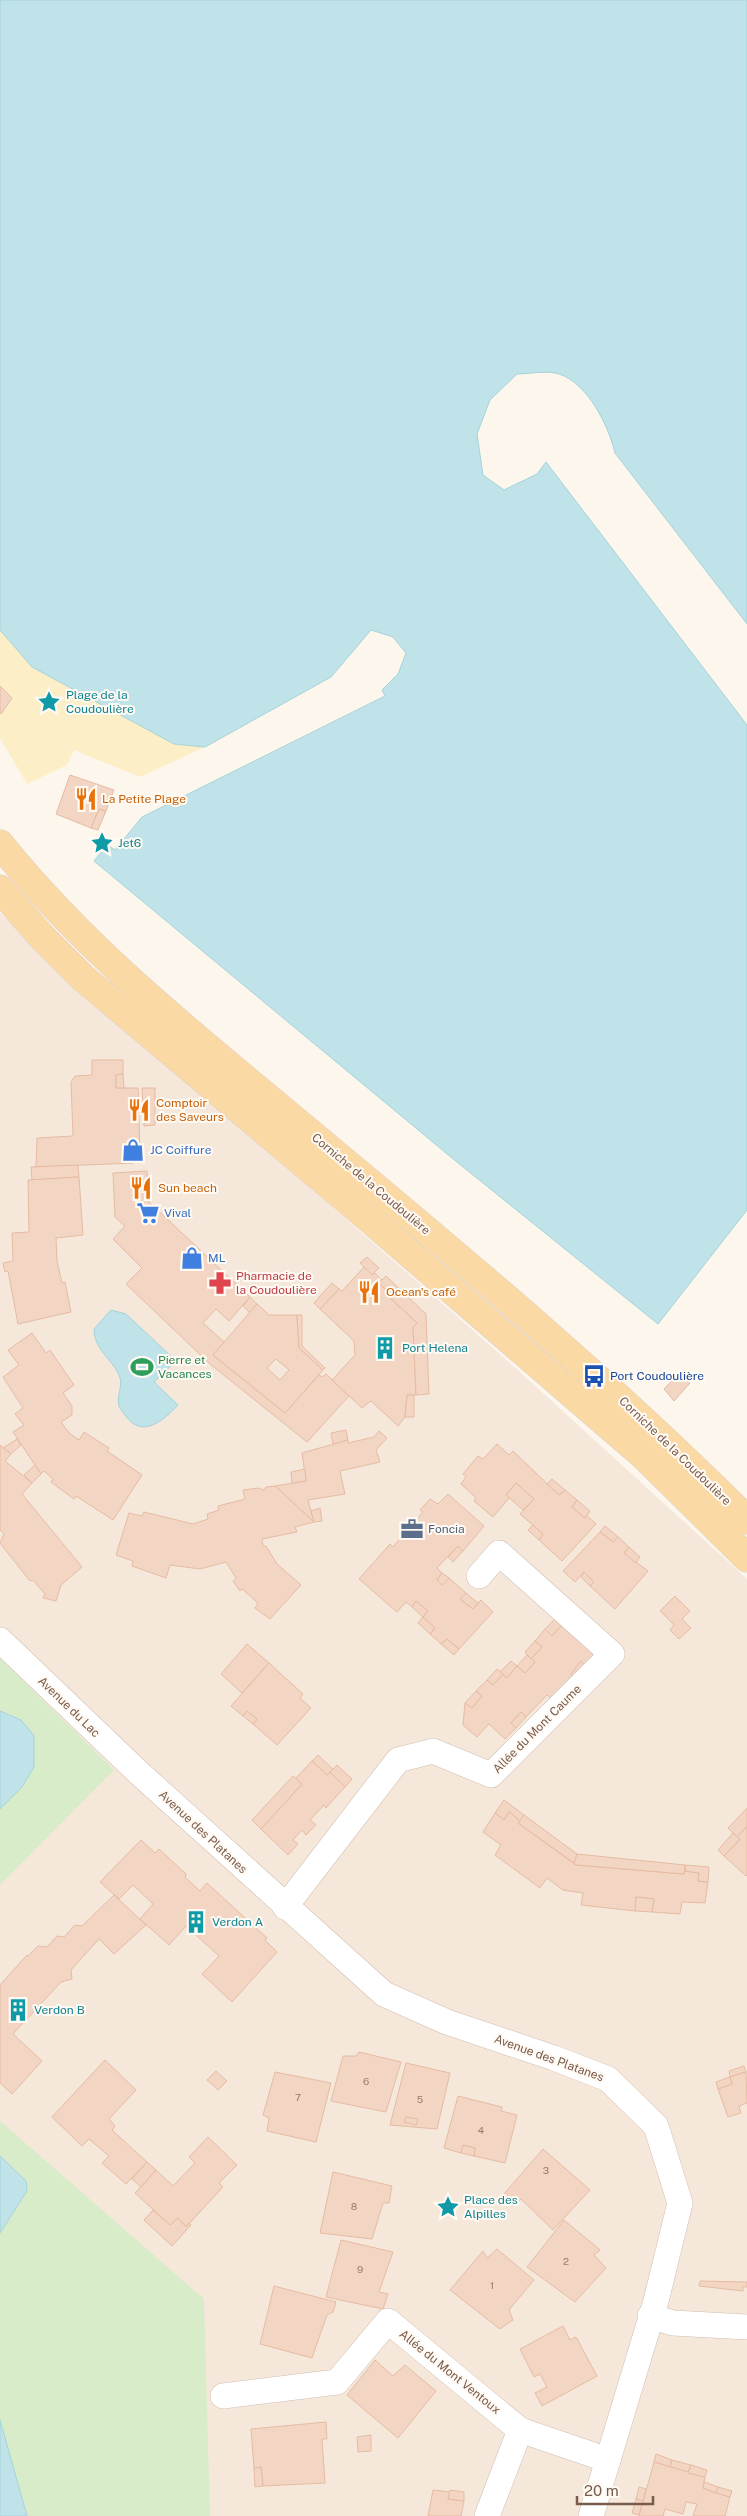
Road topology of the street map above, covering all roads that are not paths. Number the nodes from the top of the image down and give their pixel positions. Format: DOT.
graph roads {
  1 [pos="0,844"];
  2 [pos="0,889"];
  3 [pos="747,1520"];
  4 [pos="747,1558"];
  5 [pos="479,1576"];
  6 [pos="0,1640"];
  7 [pos="139,1774"];
  8 [pos="285,1907"];
  9 [pos="650,2316"];
  10 [pos="747,2327"];
  11 [pos="223,2396"];
  12 [pos="520,2430"];
  13 [pos="608,2460"];
  14 [pos="488,2516"];
  15 [pos="592,2516"];
  1 -- 3 [label="main road, Corniche de la Coudoulière"];
  2 -- 4 [label="main road, Corniche de la Coudoulière"];
  5 -- 8 [label="street, Allée du Mont Caume"];
  6 -- 7 [label="street, Avenue du Lac"];
  7 -- 8 [label="street, Avenue des Platanes"];
  8 -- 9 [label="street, Avenue des Platanes"];
  9 -- 10 [label="street"];
  9 -- 13 [label="street, Avenue des Platanes"];
  11 -- 12 [label="street, Allée du Mont Ventoux"];
  12 -- 13 [label="street, Allée du Mont Ventoux"];
  12 -- 14 [label="street"];
  13 -- 15 [label="street, Avenue des Platanes"];
}
